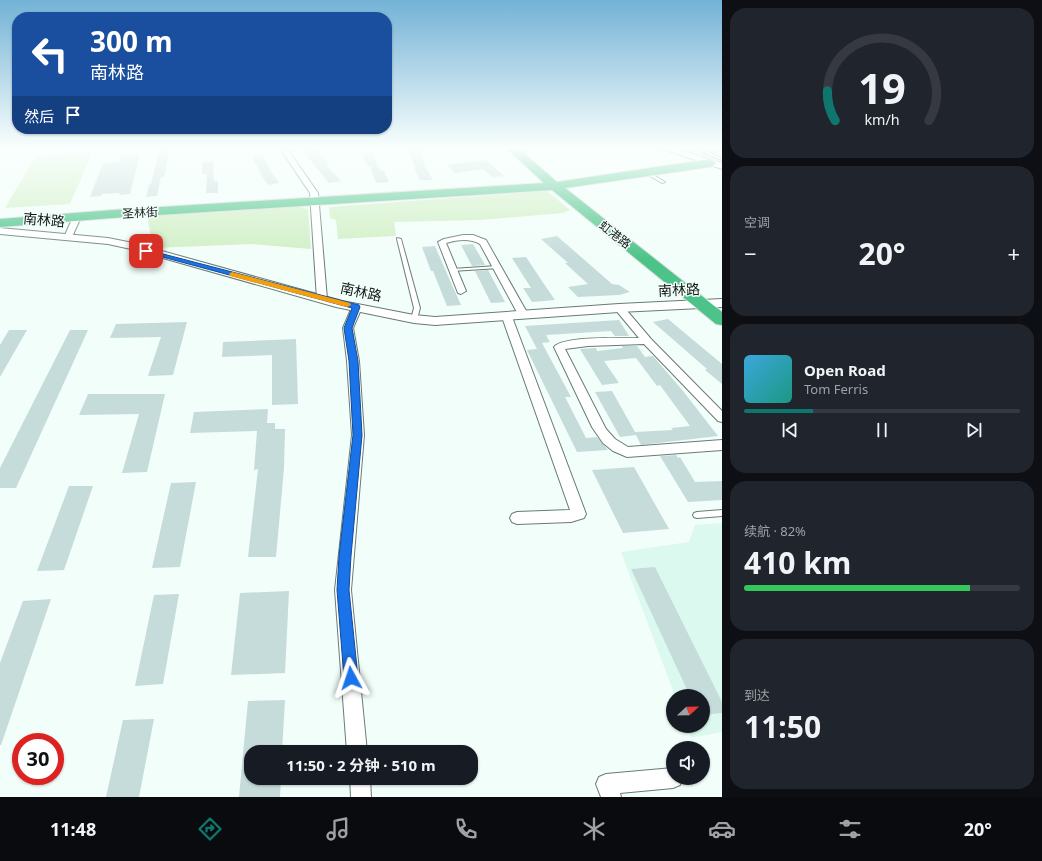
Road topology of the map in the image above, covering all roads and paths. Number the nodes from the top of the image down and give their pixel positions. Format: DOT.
graph roads {
  1 [pos="306,184"];
  2 [pos="522,184"];
  3 [pos="558,184"];
  4 [pos="315,198"];
  5 [pos="0,212"];
  6 [pos="77,217"];
  7 [pos="2,227"];
  8 [pos="68,237"];
  9 [pos="399,239"];
  10 [pos="497,267"];
  11 [pos="452,270"];
  12 [pos="461,291"];
  13 [pos="322,299"];
  14 [pos="716,305"];
  15 [pos="357,307"];
  16 [pos="619,308"];
  17 [pos="524,316"];
  18 [pos="507,317"];
  19 [pos="414,319"];
  20 [pos="722,320"];
  21 [pos="647,341"];
  22 [pos="722,418"];
  23 [pos="722,445"];
  24 [pos="722,513"];
  25 [pos="696,515"];
  26 [pos="517,518"];
  27 [pos="356,745"];
  28 [pos="666,779"];
  29 [pos="360,785"];
  30 [pos="361,797"];
  31 [pos="611,797"];
  1 -- 4 [label="street"];
  2 -- 4 [label="highway, 圣林街"];
  3 -- 14 [label="highway, 虹港路"];
  4 -- 5 [label="highway, 圣林街"];
  4 -- 6 [label="highway, 圣林街"];
  4 -- 13 [label="street"];
  6 -- 7 [label="highway, 圣林街"];
  6 -- 8 [label="street"];
  7 -- 8 [label="street, 南林路"];
  8 -- 13 [label="street, 南林路"];
  9 -- 19 [label="lane"];
  10 -- 11 [label="lane"];
  10 -- 11 [label="street"];
  10 -- 17 [label="street"];
  11 -- 12 [label="street"];
  13 -- 15 [label="street, 南林路"];
  14 -- 16 [label="street, 南林路"];
  14 -- 20 [label="highway, 虹港路"];
  15 -- 19 [label="street, 南林路"];
  15 -- 27 [label="street"];
  16 -- 17 [label="street, 南林路"];
  16 -- 21 [label="street"];
  17 -- 18 [label="street, 南林路"];
  18 -- 19 [label="street, 南林路"];
  18 -- 26 [label="street"];
  21 -- 22 [label="street"];
  21 -- 23 [label="street"];
  24 -- 25 [label="lane"];
  28 -- 31 [label="street"];
  29 -- 30 [label="street"];
}
